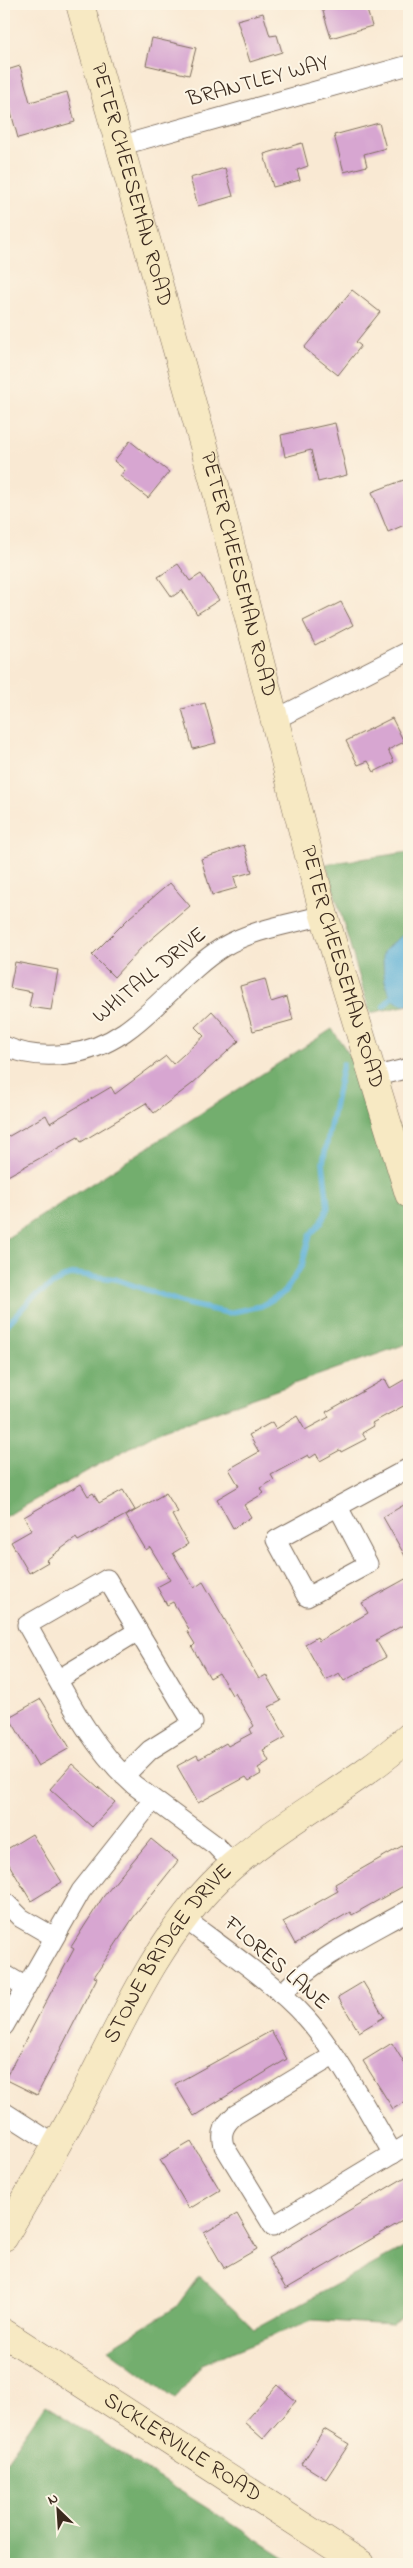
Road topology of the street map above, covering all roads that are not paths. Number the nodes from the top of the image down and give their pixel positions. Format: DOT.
graph roads {
  1 [pos="80,4"];
  2 [pos="409,65"];
  3 [pos="119,146"];
  4 [pos="409,651"];
  5 [pos="276,719"];
  6 [pos="324,915"];
  7 [pos="4,1047"];
  8 [pos="409,1068"];
  9 [pos="372,1078"];
  10 [pos="409,1194"];
  11 [pos="409,1468"];
  12 [pos="338,1507"];
  13 [pos="138,1631"];
  14 [pos="59,1679"];
  15 [pos="409,1737"];
  16 [pos="124,1776"];
  17 [pos="153,1800"];
  18 [pos="234,1865"];
  19 [pos="4,1901"];
  20 [pos="409,1910"];
  21 [pos="185,1918"];
  22 [pos="54,1937"];
  23 [pos="4,1974"];
  24 [pos="26,1987"];
  25 [pos="281,1994"];
  26 [pos="4,2026"];
  27 [pos="333,2056"];
  28 [pos="4,2112"];
  29 [pos="409,2144"];
  30 [pos="57,2146"];
  31 [pos="393,2154"];
  32 [pos="4,2238"];
  33 [pos="4,2333"];
  34 [pos="361,2564"];
  1 -- 3 [label="street, PETER CHEESEMAN ROAD"];
  2 -- 3 [label="street, BRANTLEY WAY"];
  3 -- 5 [label="street, PETER CHEESEMAN ROAD"];
  4 -- 5 [label="street"];
  5 -- 6 [label="street, PETER CHEESEMAN ROAD"];
  6 -- 7 [label="street, WHITALL DRIVE"];
  6 -- 9 [label="street, PETER CHEESEMAN ROAD"];
  8 -- 9 [label="street"];
  9 -- 10 [label="street, PETER CHEESEMAN ROAD"];
  11 -- 12 [label="street"];
  12 -- 12 [label="street"];
  13 -- 14 [label="street"];
  13 -- 14 [label="street"];
  13 -- 16 [label="street"];
  14 -- 16 [label="street"];
  15 -- 18 [label="street, STONE BRIDGE DRIVE"];
  16 -- 17 [label="street"];
  17 -- 18 [label="street"];
  17 -- 22 [label="street"];
  18 -- 21 [label="street, STONE BRIDGE DRIVE"];
  19 -- 22 [label="street"];
  20 -- 25 [label="street"];
  21 -- 25 [label="street, FLORES LANE"];
  21 -- 30 [label="street, STONE BRIDGE DRIVE"];
  22 -- 24 [label="street"];
  23 -- 24 [label="street"];
  24 -- 26 [label="street"];
  25 -- 27 [label="street, FLORES LANE"];
  27 -- 31 [label="street, FLORES LANE"];
  27 -- 31 [label="street"];
  28 -- 30 [label="street"];
  29 -- 31 [label="street"];
  30 -- 32 [label="street, STONE BRIDGE DRIVE"];
  33 -- 34 [label="street, SICKLERVILLE ROAD"];
}
